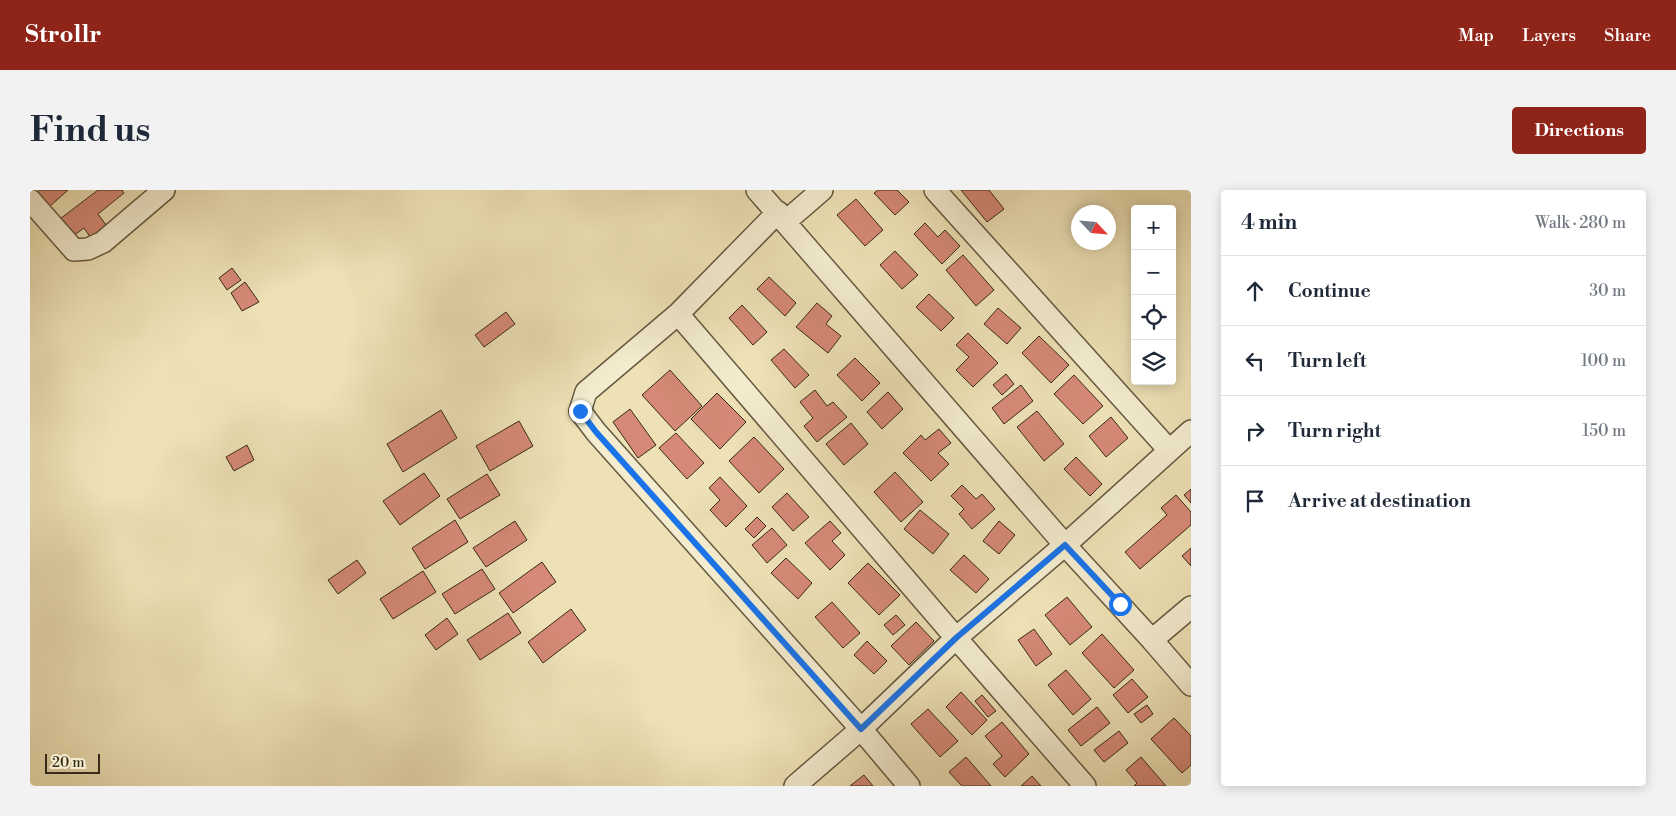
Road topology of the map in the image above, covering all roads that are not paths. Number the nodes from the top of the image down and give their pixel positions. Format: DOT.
graph roads {
  1 [pos="164,190"];
  2 [pos="757,190"];
  3 [pos="822,190"];
  4 [pos="935,190"];
  5 [pos="30,200"];
  6 [pos="782,217"];
  7 [pos="678,314"];
  8 [pos="1191,431"];
  9 [pos="1169,450"];
  10 [pos="1065,545"];
  11 [pos="1191,607"];
  12 [pos="956,638"];
  13 [pos="1152,640"];
  14 [pos="1191,685"];
  15 [pos="861,729"];
  16 [pos="795,786"];
  17 [pos="909,786"];
  18 [pos="1085,786"];
  1 -- 5 [label="street"];
  2 -- 6 [label="street"];
  3 -- 6 [label="street"];
  4 -- 9 [label="street"];
  6 -- 7 [label="street"];
  6 -- 10 [label="street"];
  7 -- 12 [label="street"];
  7 -- 15 [label="street"];
  8 -- 9 [label="street"];
  9 -- 10 [label="street"];
  10 -- 12 [label="street"];
  10 -- 13 [label="street"];
  11 -- 13 [label="street"];
  12 -- 15 [label="street"];
  12 -- 18 [label="street"];
  13 -- 14 [label="street"];
  15 -- 16 [label="street"];
  15 -- 17 [label="street"];
}
